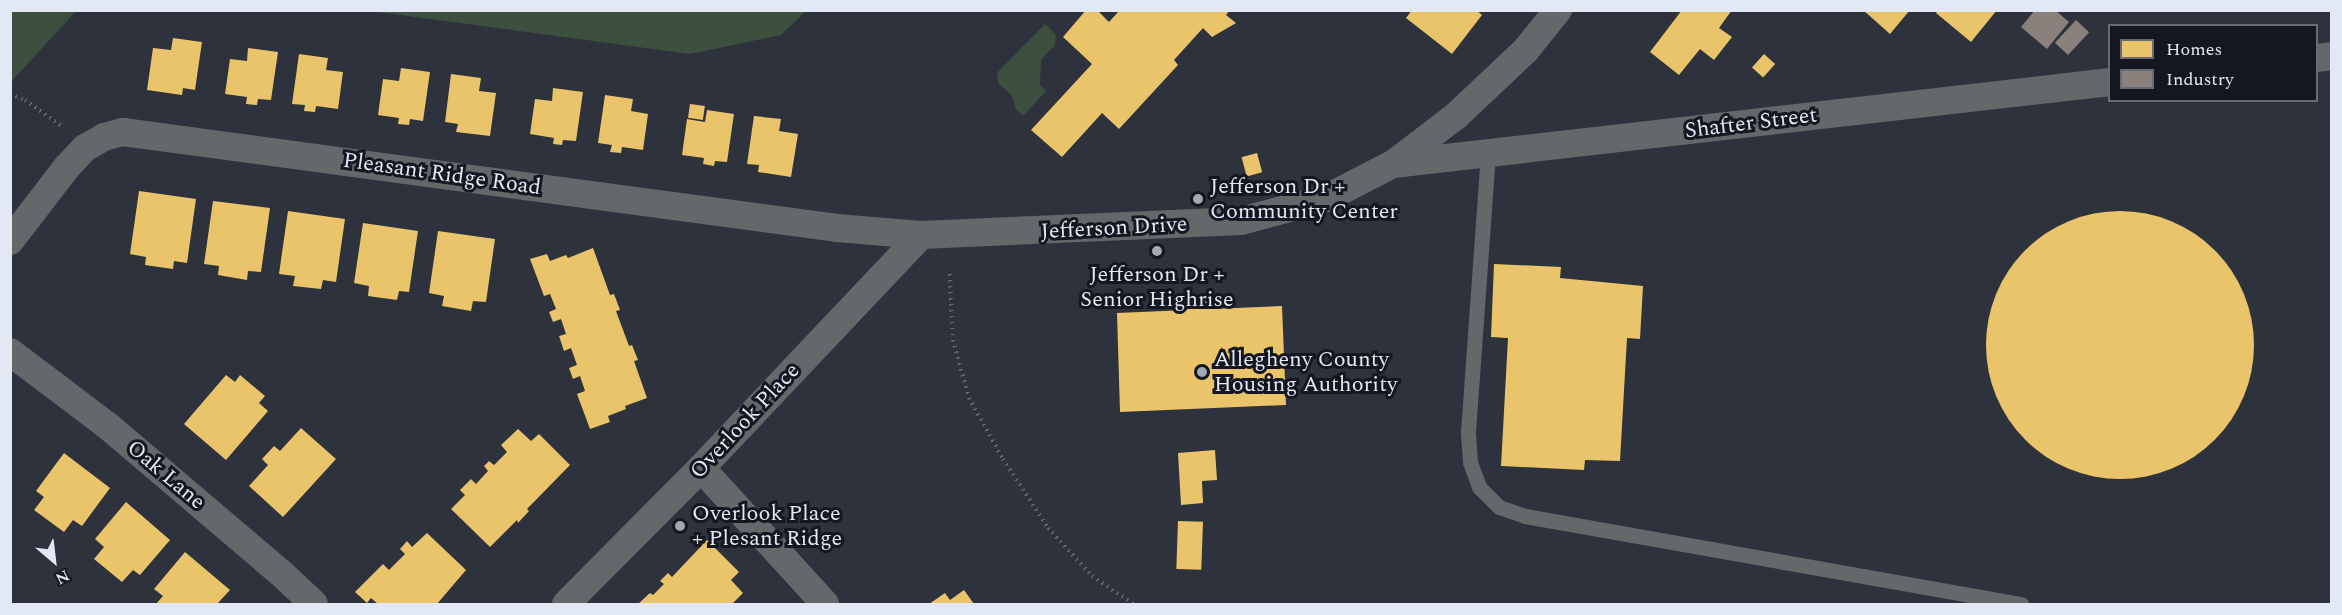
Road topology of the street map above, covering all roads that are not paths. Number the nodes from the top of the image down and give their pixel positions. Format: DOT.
graph roads {
  1 [pos="1558,10"];
  2 [pos="2108,82"];
  3 [pos="1488,153"];
  4 [pos="1393,164"];
  5 [pos="921,235"];
  6 [pos="10,241"];
  7 [pos="10,352"];
  8 [pos="701,468"];
  9 [pos="314,604"];
  10 [pos="566,604"];
  11 [pos="825,604"];
  12 [pos="2021,604"];
  1 -- 4 [label="street, Jefferson Drive"];
  2 -- 3 [label="street, Shafter Street"];
  3 -- 4 [label="street, Shafter Street"];
  3 -- 12 [label="lane"];
  4 -- 5 [label="street, Jefferson Drive"];
  5 -- 6 [label="street, Pleasant Ridge Road"];
  5 -- 8 [label="street, Overlook Place"];
  7 -- 9 [label="street, Oak Lane"];
  8 -- 10 [label="street, Overlook Place"];
  8 -- 11 [label="street"];
}
